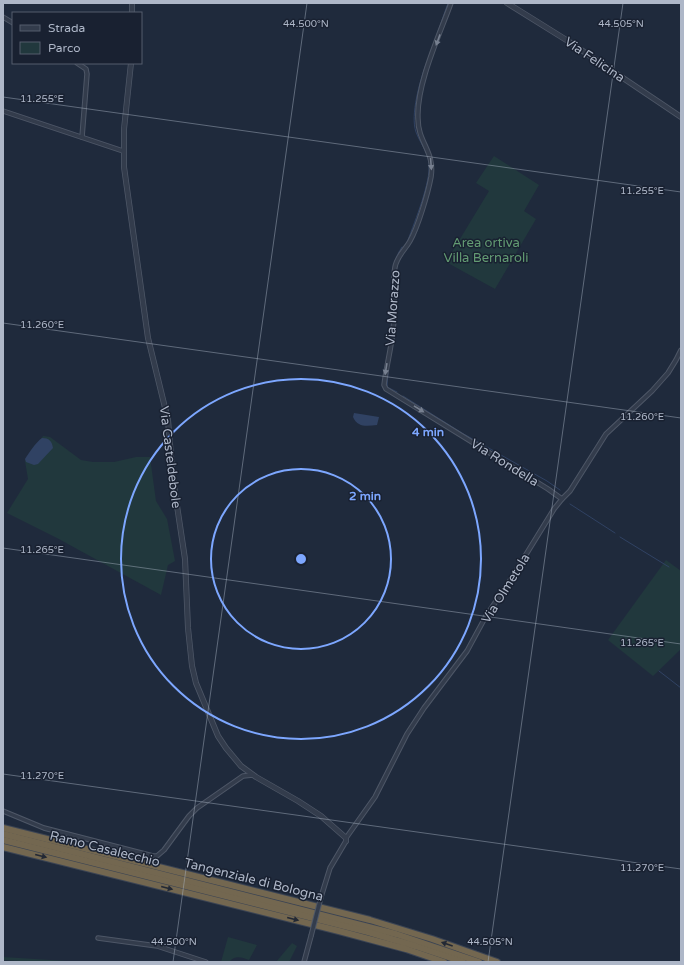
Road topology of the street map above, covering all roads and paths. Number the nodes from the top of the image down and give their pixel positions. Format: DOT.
graph roads {
  1 [pos="451,3"];
  2 [pos="507,3"];
  3 [pos="3,16"];
  4 [pos="12,22"];
  5 [pos="78,64"];
  6 [pos="131,64"];
  7 [pos="3,111"];
  8 [pos="681,117"];
  9 [pos="82,137"];
  10 [pos="124,151"];
  11 [pos="681,350"];
  12 [pos="386,389"];
  13 [pos="562,498"];
  14 [pos="244,768"];
  15 [pos="253,775"];
  16 [pos="243,776"];
  17 [pos="3,811"];
  18 [pos="3,828"];
  19 [pos="3,834"];
  20 [pos="3,840"];
  21 [pos="346,840"];
  22 [pos="3,847"];
  23 [pos="98,938"];
  24 [pos="206,962"];
  25 [pos="304,962"];
  26 [pos="444,962"];
  27 [pos="463,962"];
  28 [pos="479,962"];
  29 [pos="497,962"];
  1 -- 12 [label="street, Via Morazzo, one-way"];
  2 -- 8 [label="street, Via Felicina"];
  3 -- 4 [label="street"];
  5 -- 9 [label="street"];
  6 -- 10 [label="street, Via Casteldebole"];
  7 -- 9 [label="street"];
  9 -- 10 [label="street"];
  10 -- 14 [label="street, Via Casteldebole"];
  11 -- 13 [label="street, Via Olmetola"];
  12 -- 13 [label="street, Via Rondella, one-way"];
  13 -- 21 [label="street, Via Olmetola"];
  14 -- 15 [label="street, Via Casteldebole"];
  14 -- 16 [label="street"];
  15 -- 16 [label="street"];
  15 -- 21 [label="street, Via Casteldebole"];
  16 -- 17 [label="street"];
  29 -- 18 [label="highway, Tangenziale di Bologna, one-way"];
  19 -- 28 [label="highway, Ramo Casalecchio"];
  20 -- 27 [label="highway, Ramo Casalecchio"];
  21 -- 25 [label="street, bridge"];
  22 -- 26 [label="highway, one-way"];
  23 -- 24 [label="street"];
}
